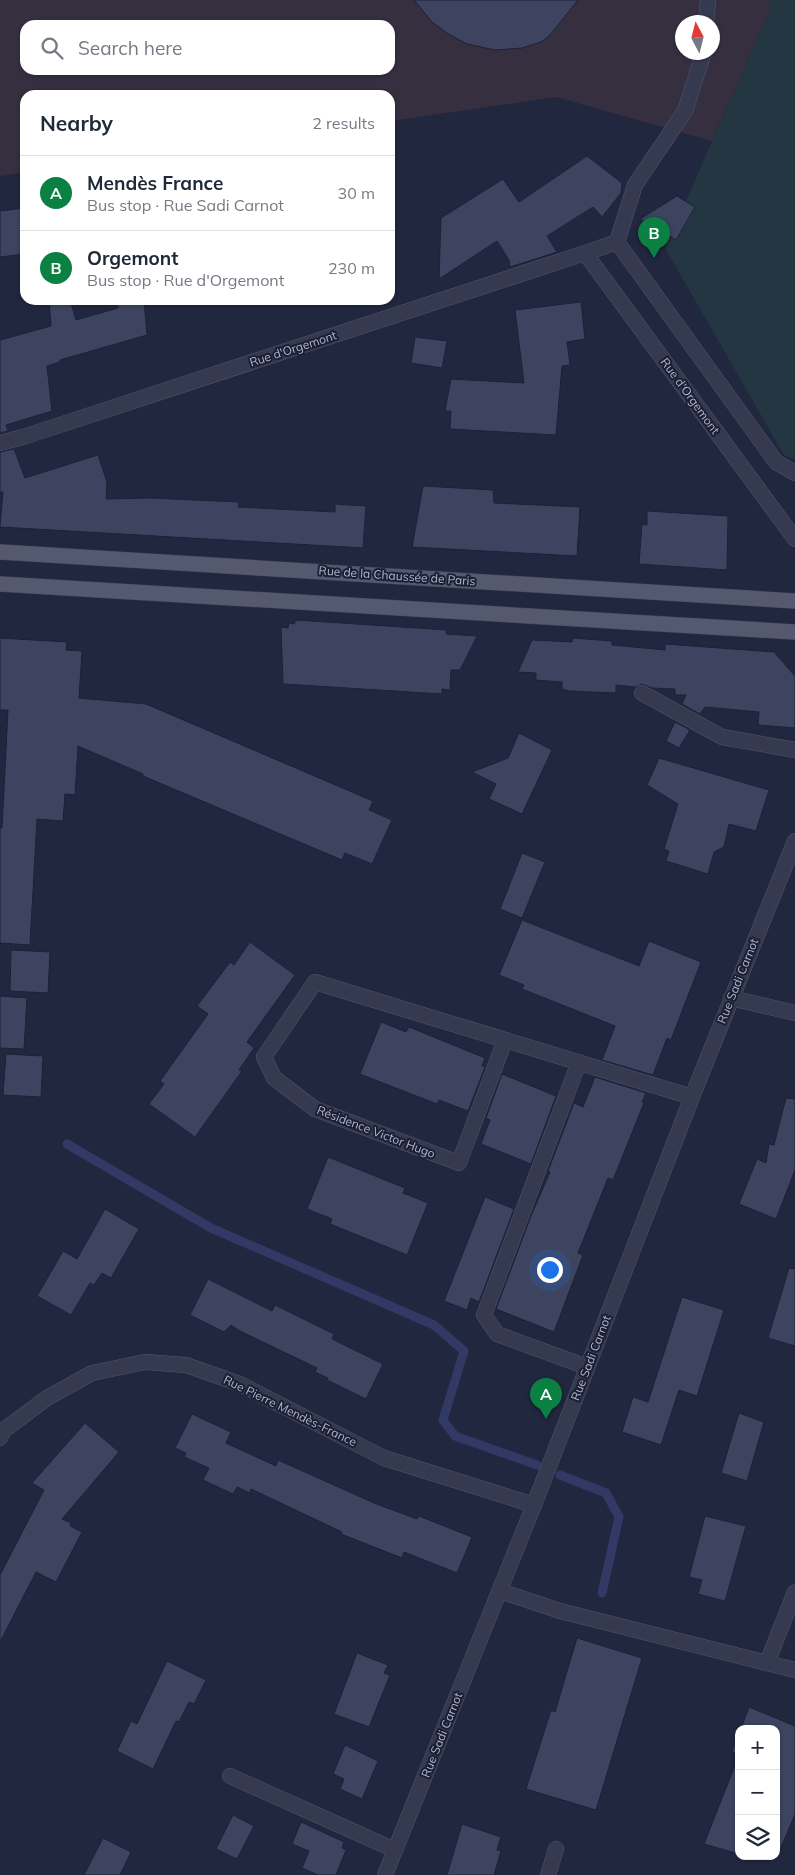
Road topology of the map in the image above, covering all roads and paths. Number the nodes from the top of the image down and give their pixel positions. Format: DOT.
graph roads {
  1 [pos="708,0"];
  2 [pos="707,15"];
  3 [pos="701,60"];
  4 [pos="616,242"];
  5 [pos="585,254"];
  6 [pos="0,443"];
  7 [pos="795,474"];
  8 [pos="795,539"];
  9 [pos="0,552"];
  10 [pos="0,584"];
  11 [pos="795,601"];
  12 [pos="795,632"];
  13 [pos="642,692"];
  14 [pos="795,750"];
  15 [pos="795,841"];
  16 [pos="731,998"];
  17 [pos="795,1013"];
  18 [pos="506,1040"];
  19 [pos="579,1062"];
  20 [pos="692,1097"];
  21 [pos="587,1367"];
  22 [pos="0,1438"];
  23 [pos="534,1505"];
  24 [pos="500,1591"];
  25 [pos="795,1592"];
  26 [pos="767,1663"];
  27 [pos="795,1670"];
  28 [pos="230,1776"];
  29 [pos="556,1849"];
  30 [pos="396,1850"];
  31 [pos="385,1875"];
  32 [pos="548,1875"];
  1 -- 2 [label="street"];
  3 -- 4 [label="street"];
  4 -- 5 [label="street, Rue d'Orgemont"];
  4 -- 7 [label="street"];
  5 -- 6 [label="street, Rue d'Orgemont"];
  5 -- 8 [label="street, Rue d'Orgemont"];
  9 -- 11 [label="main road, Rue de la Chaussée de Paris"];
  10 -- 12 [label="main road"];
  13 -- 14 [label="street"];
  15 -- 16 [label="street, Rue Sadi Carnot"];
  16 -- 17 [label="street"];
  16 -- 20 [label="street, Rue Sadi Carnot"];
  18 -- 18 [label="street, Résidence Victor Hugo"];
  18 -- 19 [label="street, Résidence Victor Hugo"];
  19 -- 20 [label="street, Résidence Victor Hugo"];
  19 -- 21 [label="street"];
  20 -- 21 [label="street, Rue Sadi Carnot"];
  21 -- 23 [label="street, Rue Sadi Carnot"];
  22 -- 23 [label="street, Rue Pierre Mendès-France"];
  23 -- 24 [label="street, Rue Sadi Carnot"];
  24 -- 26 [label="street"];
  24 -- 30 [label="street, Rue Sadi Carnot"];
  25 -- 26 [label="street"];
  26 -- 27 [label="street"];
  28 -- 30 [label="street"];
  29 -- 32 [label="street"];
  30 -- 31 [label="street, Rue Sadi Carnot"];
}
